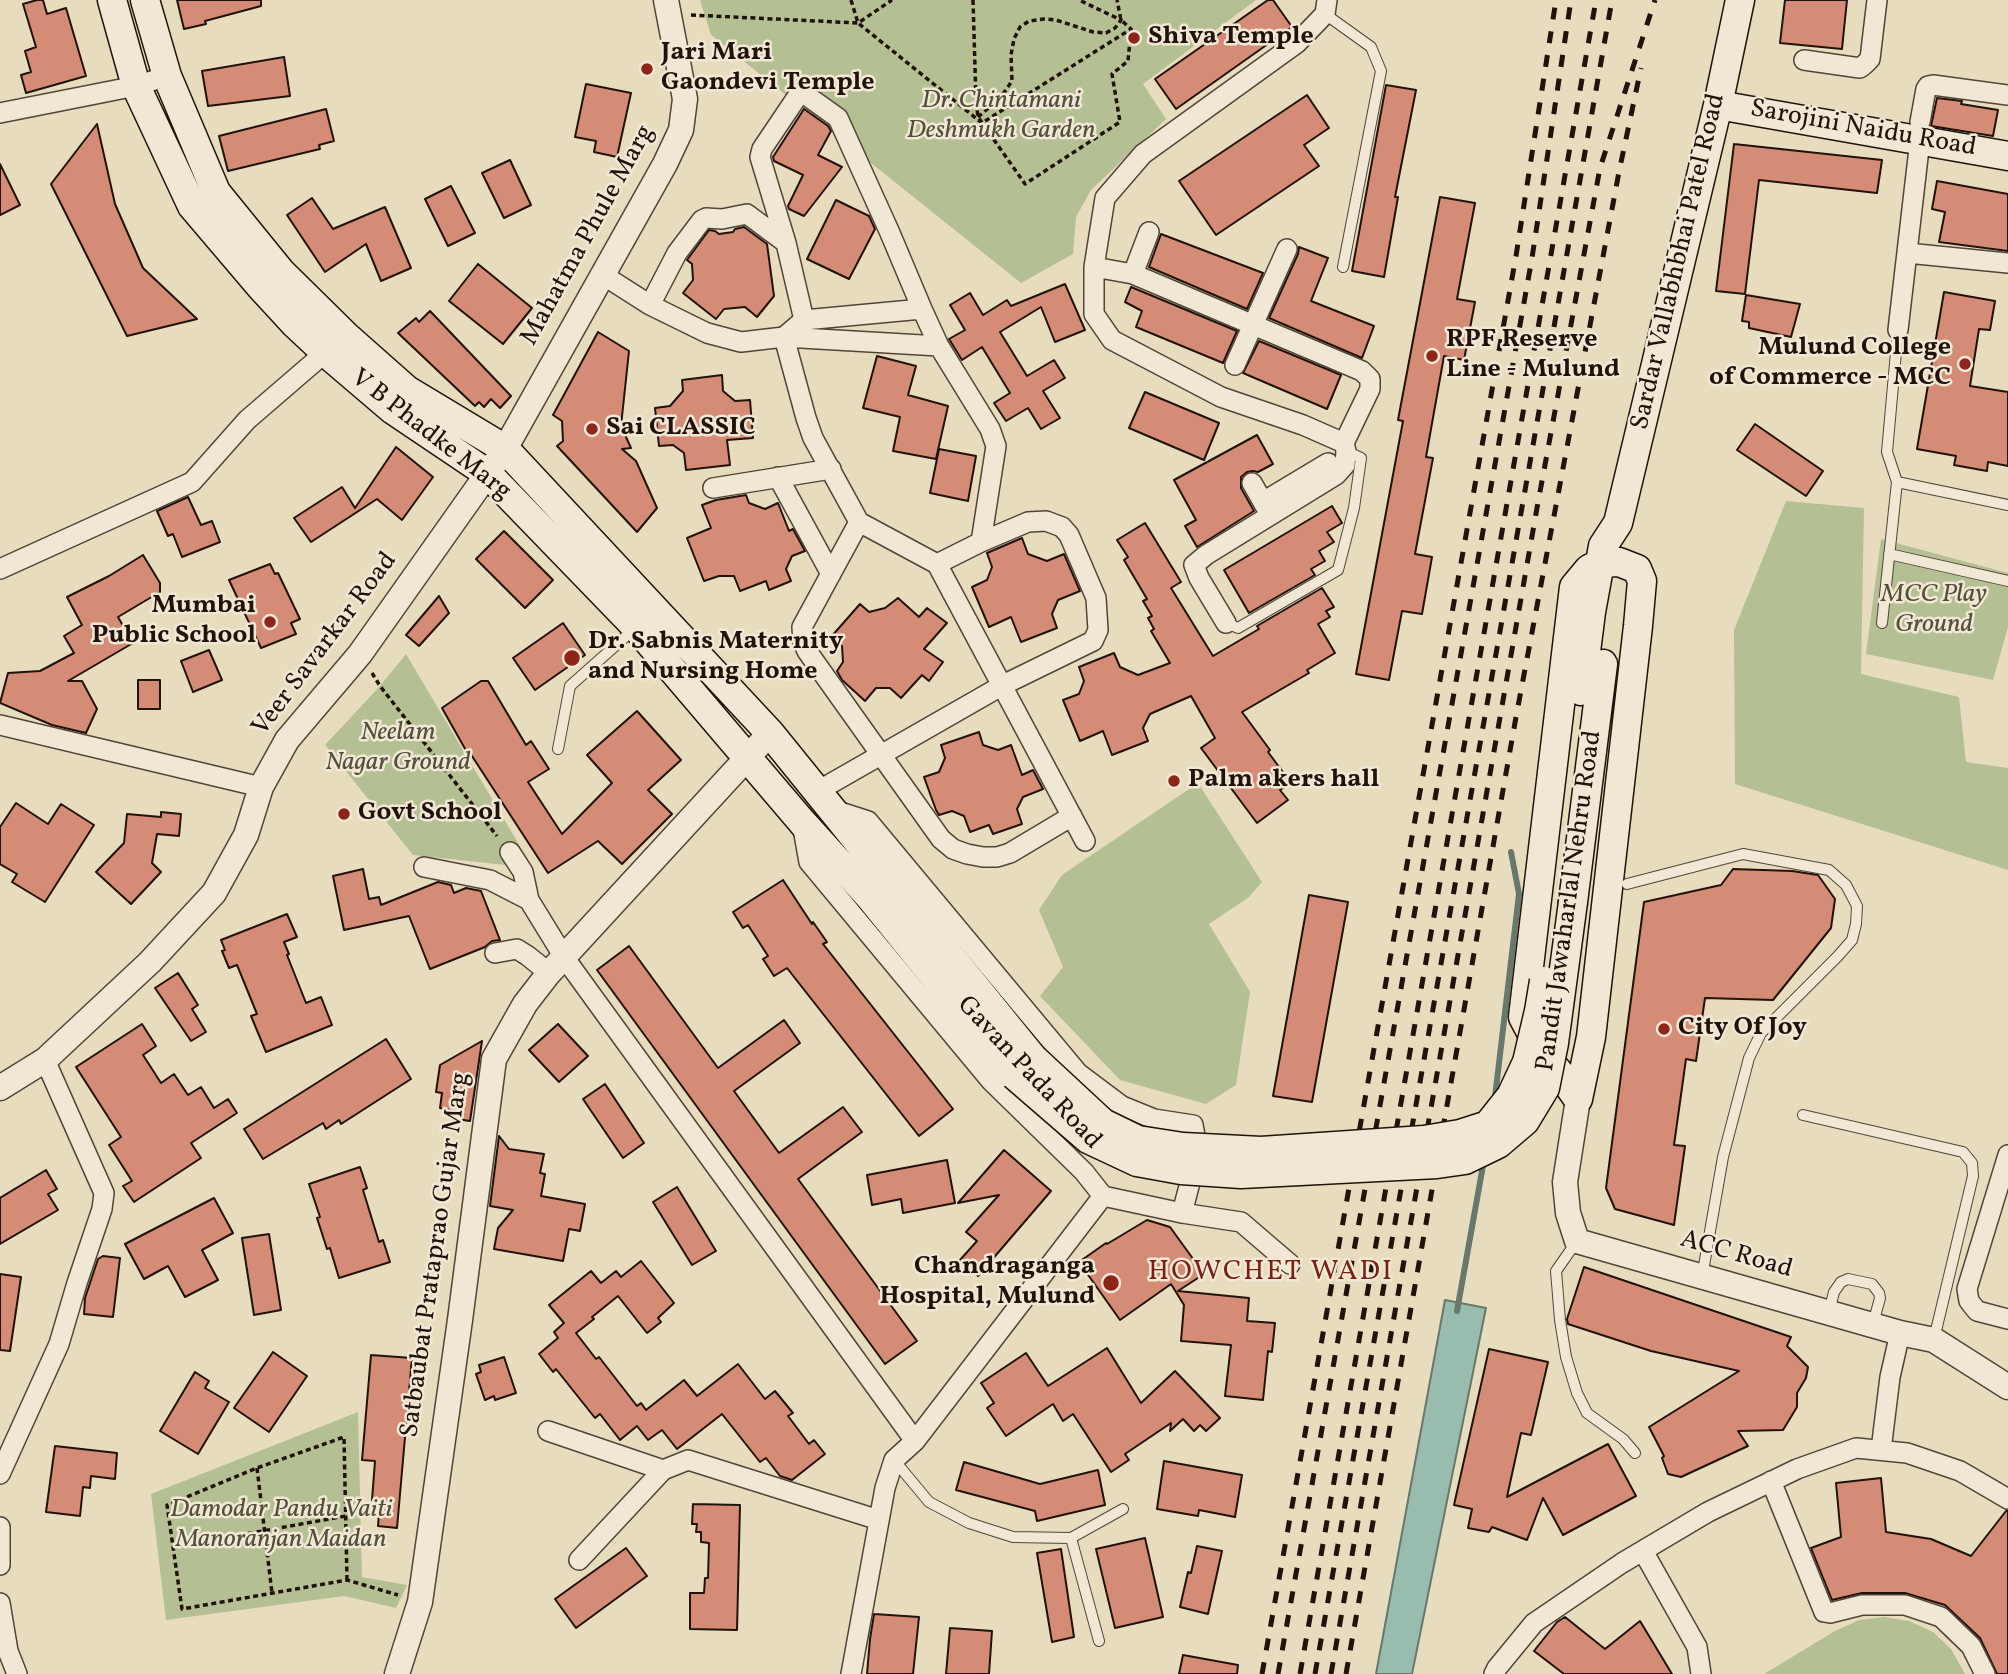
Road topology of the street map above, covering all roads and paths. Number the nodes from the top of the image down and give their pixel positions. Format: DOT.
graph roads {
  1 [pos="112,0"];
  2 [pos="145,0"];
  3 [pos="851,0"];
  4 [pos="892,0"];
  5 [pos="973,0"];
  6 [pos="1079,0"];
  7 [pos="1117,0"];
  8 [pos="1740,0"];
  9 [pos="1877,0"];
  10 [pos="668,7"];
  11 [pos="1326,7"];
  12 [pos="1121,20"];
  13 [pos="858,23"];
  14 [pos="1131,29"];
  15 [pos="1804,60"];
  16 [pos="167,76"];
  17 [pos="136,86"];
  18 [pos="2008,95"];
  19 [pos="1718,105"];
  20 [pos="0,113"];
  21 [pos="978,117"];
  22 [pos="982,123"];
  23 [pos="1920,131"];
  24 [pos="2008,156"];
  25 [pos="1149,232"];
  26 [pos="786,243"];
  27 [pos="1287,249"];
  28 [pos="1906,253"];
  29 [pos="2008,263"];
  30 [pos="1094,267"];
  31 [pos="1343,267"];
  32 [pos="1133,274"];
  33 [pos="603,275"];
  34 [pos="650,305"];
  35 [pos="922,309"];
  36 [pos="305,315"];
  37 [pos="804,320"];
  38 [pos="1253,326"];
  39 [pos="1898,330"];
  40 [pos="784,337"];
  41 [pos="335,344"];
  42 [pos="939,346"];
  43 [pos="1236,365"];
  44 [pos="1317,445"];
  45 [pos="1345,447"];
  46 [pos="505,449"];
  47 [pos="831,469"];
  48 [pos="1332,469"];
  49 [pos="488,474"];
  50 [pos="778,477"];
  51 [pos="1897,482"];
  52 [pos="1252,483"];
  53 [pos="713,488"];
  54 [pos="2008,505"];
  55 [pos="1266,509"];
  56 [pos="859,522"];
  57 [pos="981,542"];
  58 [pos="1889,554"];
  59 [pos="1610,563"];
  60 [pos="937,564"];
  61 [pos="0,569"];
  62 [pos="831,574"];
  63 [pos="2008,581"];
  64 [pos="1226,623"];
  65 [pos="1882,623"];
  66 [pos="636,627"];
  67 [pos="360,654"];
  68 [pos="1003,685"];
  69 [pos="0,725"];
  70 [pos="770,733"];
  71 [pos="558,749"];
  72 [pos="882,754"];
  73 [pos="748,758"];
  74 [pos="261,787"];
  75 [pos="824,800"];
  76 [pos="1072,816"];
  77 [pos="802,822"];
  78 [pos="1085,841"];
  79 [pos="510,852"];
  80 [pos="424,867"];
  81 [pos="1627,884"];
  82 [pos="880,890"];
  83 [pos="529,900"];
  84 [pos="1564,903"];
  85 [pos="495,953"];
  86 [pos="557,965"];
  87 [pos="45,1060"];
  88 [pos="0,1088"];
  89 [pos="1578,1098"];
  90 [pos="1803,1115"];
  91 [pos="2008,1155"];
  92 [pos="1103,1196"];
  93 [pos="1182,1213"];
  94 [pos="1577,1241"];
  95 [pos="1290,1264"];
  96 [pos="1702,1278"];
  97 [pos="1829,1313"];
  98 [pos="2008,1319"];
  99 [pos="1873,1324"];
  100 [pos="1900,1332"];
  101 [pos="1934,1339"];
  102 [pos="2008,1387"];
  103 [pos="548,1431"];
  104 [pos="915,1441"];
  105 [pos="1881,1450"];
  106 [pos="1635,1453"];
  107 [pos="894,1460"];
  108 [pos="257,1468"];
  109 [pos="663,1470"];
  110 [pos="0,1475"];
  111 [pos="1771,1481"];
  112 [pos="2008,1499"];
  113 [pos="1124,1509"];
  114 [pos="346,1516"];
  115 [pos="879,1520"];
  116 [pos="265,1531"];
  117 [pos="1,1534"];
  118 [pos="1070,1538"];
  119 [pos="173,1547"];
  120 [pos="1643,1551"];
  121 [pos="579,1560"];
  122 [pos="0,1565"];
  123 [pos="348,1580"];
  124 [pos="272,1593"];
  125 [pos="420,1602"];
  126 [pos="0,1603"];
  127 [pos="1099,1641"];
  128 [pos="1502,1672"];
  129 [pos="17,1674"];
  130 [pos="397,1674"];
  131 [pos="852,1674"];
  132 [pos="1701,1674"];
  133 [pos="1985,1674"];
  1 -- 17 [label="main road, V B Phadke Marg"];
  2 -- 16 [label="main road, V B Phadke Marg"];
  3 -- 13 [label="path"];
  4 -- 13 [label="path"];
  5 -- 21 [label="path"];
  6 -- 12 [label="path"];
  7 -- 12 [label="path"];
  8 -- 19 [label="main road, Sardar Vallabhbhai Patel Road"];
  9 -- 15 [label="street"];
  10 -- 13 [label="path"];
  10 -- 33 [label="street, Mahatma Phule Marg"];
  11 -- 30 [label="street"];
  11 -- 31 [label="lane"];
  12 -- 14 [label="path"];
  12 -- 21 [label="path"];
  13 -- 22 [label="path"];
  14 -- 22 [label="path"];
  14 -- 22 [label="path"];
  16 -- 17 [label="street"];
  16 -- 36 [label="main road, V B Phadke Marg"];
  17 -- 20 [label="street"];
  17 -- 36 [label="main road, V B Phadke Marg"];
  18 -- 23 [label="street"];
  19 -- 23 [label="main road, Sarojini Naidu Road"];
  19 -- 59 [label="main road, Sardar Vallabhbhai Patel Road"];
  21 -- 22 [label="path"];
  23 -- 24 [label="main road, Sarojini Naidu Road"];
  23 -- 28 [label="street"];
  25 -- 32 [label="street"];
  26 -- 34 [label="street"];
  26 -- 35 [label="street"];
  26 -- 37 [label="street"];
  27 -- 38 [label="street"];
  28 -- 29 [label="street"];
  28 -- 39 [label="street"];
  30 -- 32 [label="street"];
  30 -- 45 [label="street"];
  32 -- 38 [label="street"];
  33 -- 34 [label="street"];
  33 -- 46 [label="street, Mahatma Phule Marg"];
  34 -- 40 [label="street"];
  35 -- 37 [label="street"];
  35 -- 42 [label="street"];
  36 -- 41 [label="main road, V B Phadke Marg"];
  37 -- 40 [label="street"];
  38 -- 43 [label="street"];
  38 -- 45 [label="street"];
  39 -- 51 [label="lane"];
  40 -- 42 [label="street"];
  40 -- 47 [label="street"];
  41 -- 46 [label="main road, V B Phadke Marg"];
  41 -- 49 [label="main road, V B Phadke Marg"];
  41 -- 61 [label="street"];
  42 -- 57 [label="street"];
  44 -- 48 [label="street"];
  45 -- 48 [label="street"];
  45 -- 64 [label="lane"];
  46 -- 49 [label="street, Veer Savarkar Road"];
  46 -- 70 [label="main road, V B Phadke Marg"];
  47 -- 50 [label="street"];
  47 -- 56 [label="street"];
  48 -- 55 [label="street"];
  49 -- 66 [label="main road, V B Phadke Marg"];
  49 -- 67 [label="street, Veer Savarkar Road"];
  50 -- 53 [label="street"];
  50 -- 62 [label="street"];
  51 -- 54 [label="lane"];
  51 -- 58 [label="lane"];
  52 -- 55 [label="street"];
  55 -- 64 [label="street"];
  56 -- 60 [label="street"];
  56 -- 62 [label="street"];
  57 -- 60 [label="street"];
  57 -- 68 [label="street"];
  58 -- 63 [label="lane"];
  58 -- 65 [label="lane"];
  59 -- 84 [label="main road, Pandit Jawaharlal Nehru Road"];
  59 -- 84 [label="main road, Pandit Jawaharlal Nehru Road"];
  59 -- 89 [label="main road"];
  59 -- 89 [label="main road"];
  60 -- 68 [label="street"];
  62 -- 72 [label="street"];
  66 -- 71 [label="lane"];
  66 -- 73 [label="main road, V B Phadke Marg"];
  67 -- 74 [label="street, Veer Savarkar Road"];
  67 -- 79 [label="path"];
  68 -- 72 [label="street"];
  68 -- 76 [label="street"];
  69 -- 74 [label="street"];
  70 -- 73 [label="street, Satbaubat Prataprao Gujar Marg"];
  70 -- 75 [label="main road, V B Phadke Marg"];
  72 -- 75 [label="street"];
  72 -- 76 [label="street"];
  73 -- 77 [label="main road, V B Phadke Marg"];
  73 -- 86 [label="street, Satbaubat Prataprao Gujar Marg"];
  74 -- 87 [label="street, Veer Savarkar Road"];
  75 -- 82 [label="main road, V B Phadke Marg"];
  75 -- 93 [label="street"];
  76 -- 78 [label="street"];
  77 -- 82 [label="main road, V B Phadke Marg"];
  77 -- 92 [label="street, Gavan Pada Road"];
  79 -- 83 [label="street"];
  80 -- 83 [label="street"];
  81 -- 96 [label="lane"];
  82 -- 84 [label="main road, Pandit Jawaharlal Nehru Road, bridge"];
  83 -- 86 [label="street"];
  85 -- 86 [label="street"];
  86 -- 104 [label="street"];
  86 -- 125 [label="street, Satbaubat Prataprao Gujar Marg"];
  87 -- 88 [label="street, Veer Savarkar Road"];
  87 -- 110 [label="street"];
  89 -- 94 [label="street"];
  90 -- 101 [label="lane"];
  91 -- 98 [label="street"];
  92 -- 93 [label="street"];
  92 -- 104 [label="street"];
  93 -- 95 [label="street"];
  94 -- 96 [label="street, ACC Road"];
  94 -- 106 [label="lane"];
  96 -- 97 [label="street, ACC Road"];
  97 -- 99 [label="street, ACC Road"];
  97 -- 99 [label="lane"];
  99 -- 100 [label="street, ACC Road"];
  100 -- 101 [label="street, ACC Road"];
  100 -- 105 [label="street"];
  101 -- 102 [label="street, ACC Road"];
  103 -- 109 [label="street"];
  104 -- 107 [label="street"];
  105 -- 111 [label="street"];
  105 -- 112 [label="street"];
  107 -- 115 [label="street"];
  107 -- 118 [label="lane"];
  108 -- 114 [label="path"];
  108 -- 116 [label="path"];
  108 -- 119 [label="path"];
  109 -- 115 [label="street"];
  109 -- 121 [label="street"];
  111 -- 120 [label="street"];
  111 -- 133 [label="street"];
  113 -- 118 [label="lane"];
  114 -- 116 [label="path"];
  114 -- 123 [label="path"];
  115 -- 131 [label="street"];
  116 -- 119 [label="path"];
  116 -- 124 [label="path"];
  117 -- 122 [label="street"];
  118 -- 127 [label="lane"];
  119 -- 124 [label="path"];
  120 -- 128 [label="street"];
  120 -- 132 [label="street"];
  123 -- 124 [label="path"];
  123 -- 125 [label="path"];
  125 -- 130 [label="street, Satbaubat Prataprao Gujar Marg"];
  126 -- 129 [label="street"];
}
